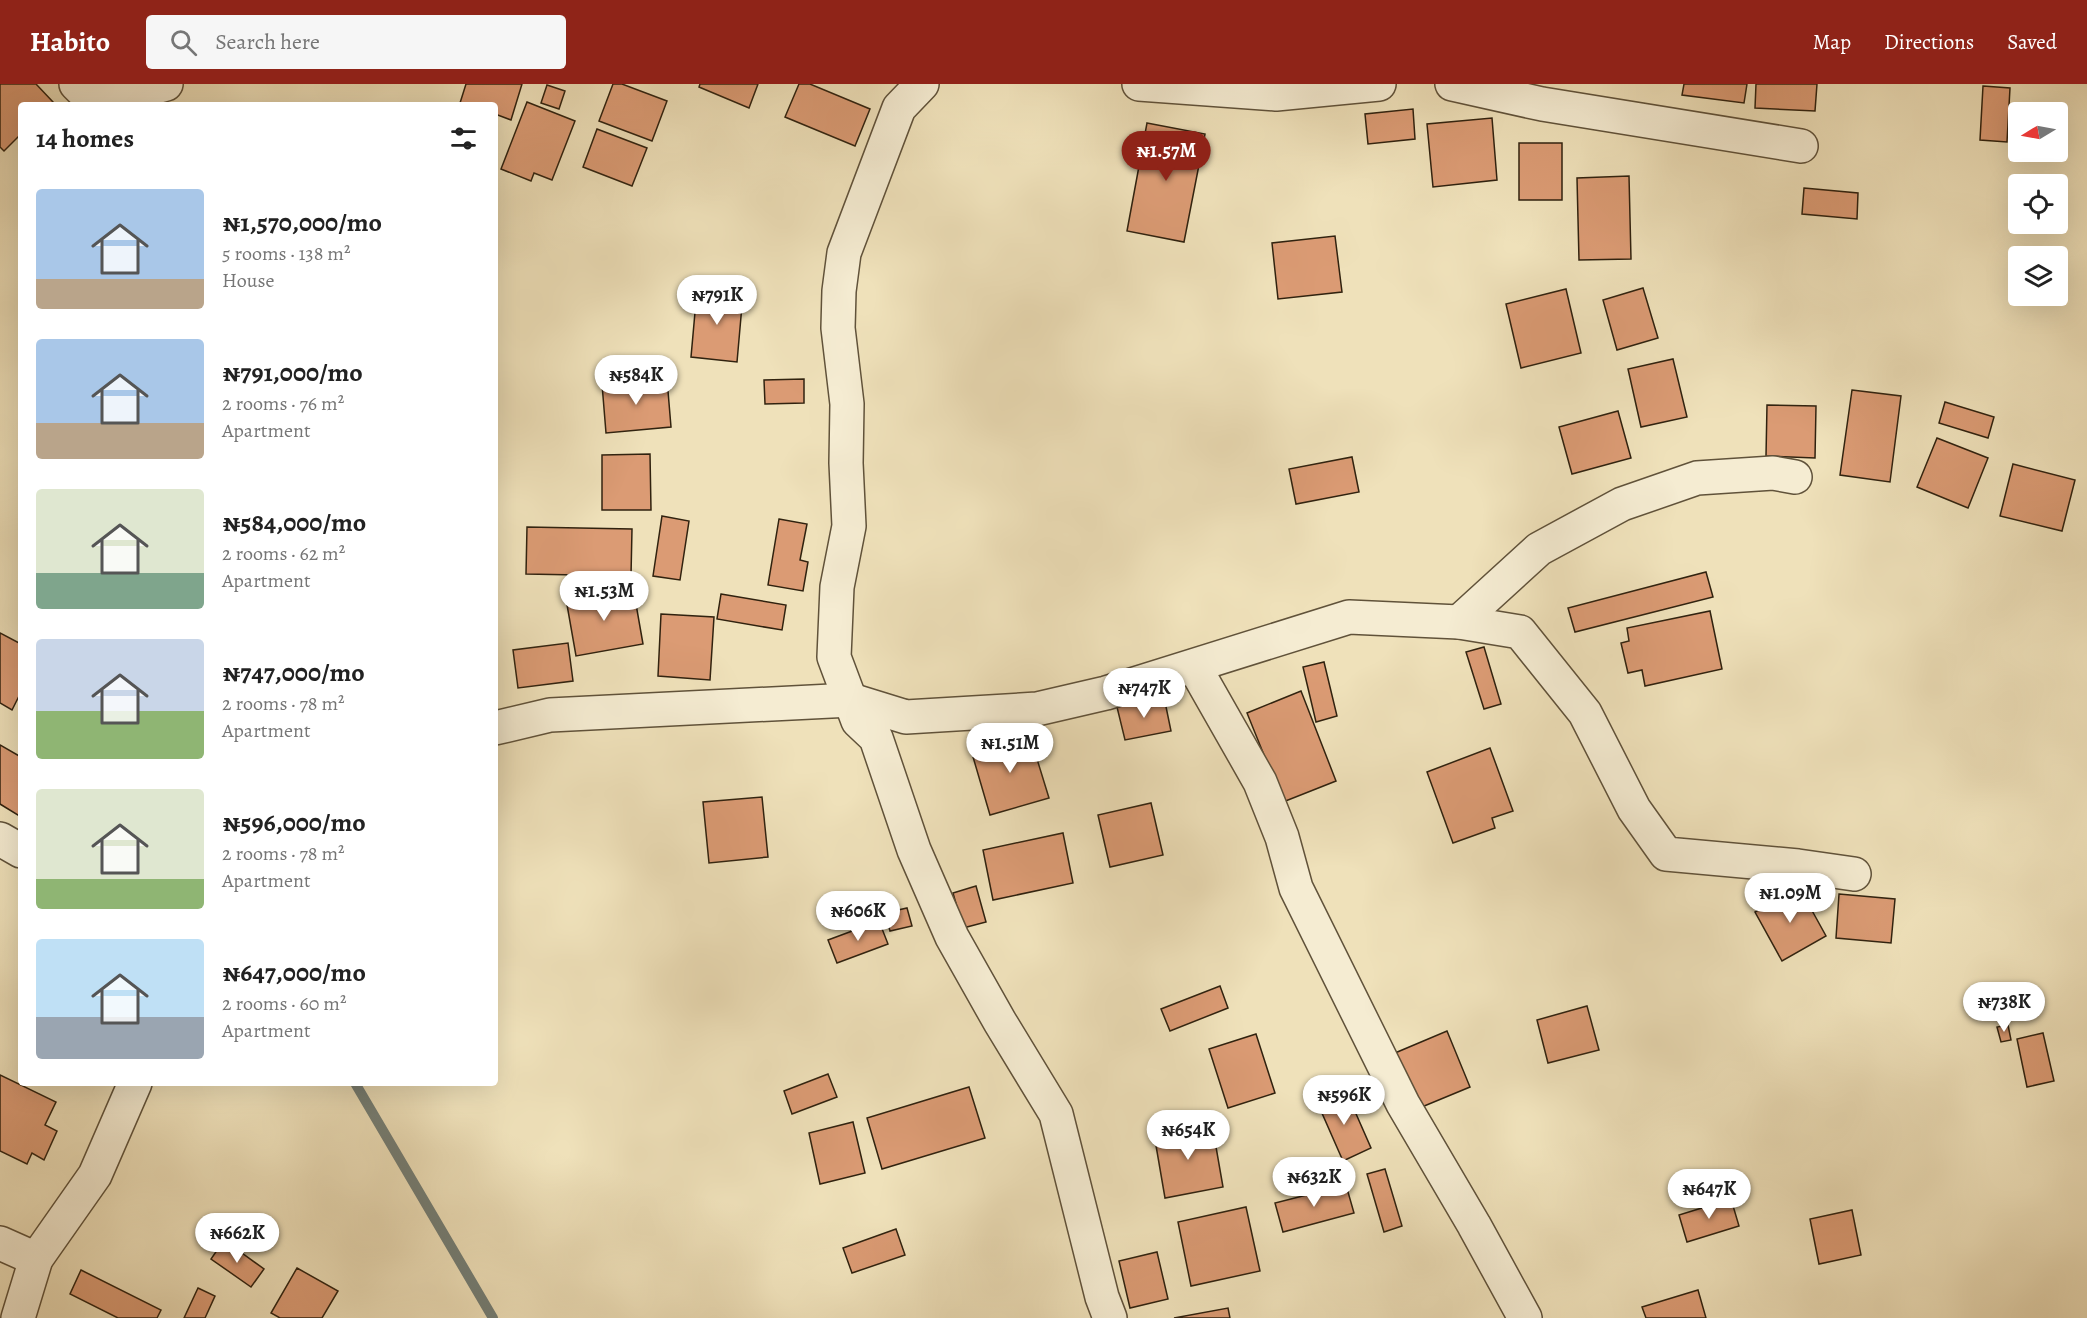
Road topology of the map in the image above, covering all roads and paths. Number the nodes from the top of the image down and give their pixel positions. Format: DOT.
graph roads {
  1 [pos="76,84"];
  2 [pos="166,84"];
  3 [pos="922,84"];
  4 [pos="1139,84"];
  5 [pos="1379,84"];
  6 [pos="1452,84"];
  7 [pos="1802,146"];
  8 [pos="1795,477"];
  9 [pos="1459,622"];
  10 [pos="1194,666"];
  11 [pos="851,700"];
  12 [pos="498,727"];
  13 [pos="0,839"];
  14 [pos="18,849"];
  15 [pos="1854,874"];
  16 [pos="134,1086"];
  17 [pos="0,1243"];
  18 [pos="36,1259"];
  19 [pos="18,1318"];
  20 [pos="1110,1318"];
  21 [pos="1525,1318"];
  1 -- 2 [label="street"];
  3 -- 11 [label="street"];
  4 -- 5 [label="street"];
  6 -- 7 [label="street"];
  8 -- 9 [label="street"];
  9 -- 10 [label="street"];
  9 -- 15 [label="street"];
  10 -- 11 [label="street"];
  10 -- 21 [label="street"];
  11 -- 12 [label="street"];
  11 -- 20 [label="street"];
  13 -- 14 [label="street"];
  16 -- 18 [label="street"];
  17 -- 18 [label="street"];
  18 -- 19 [label="street"];
}
